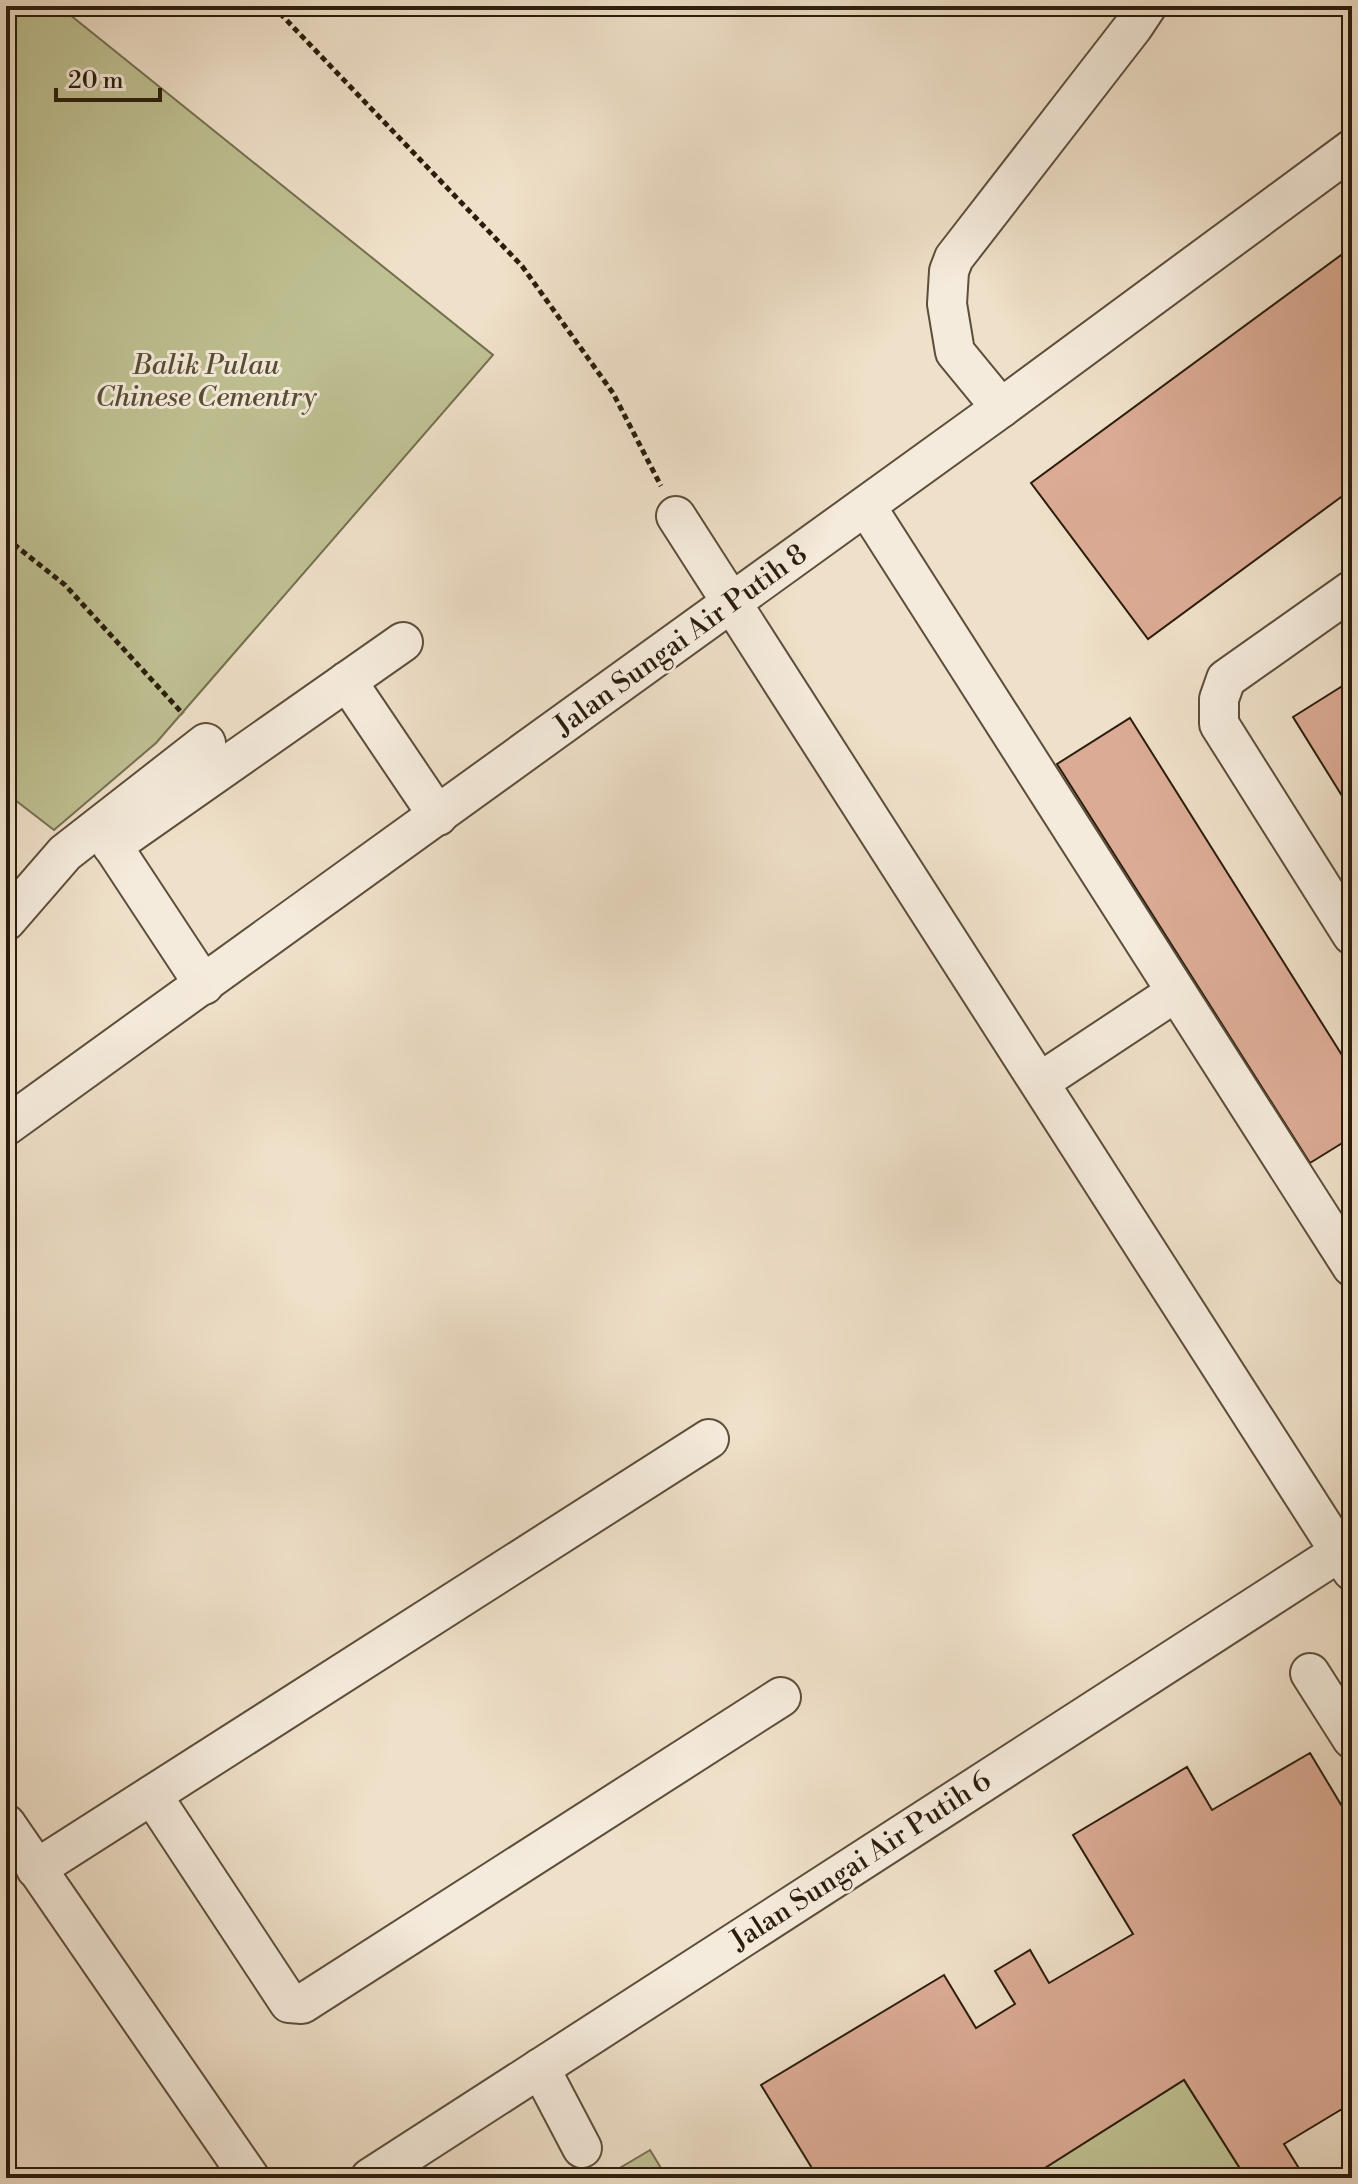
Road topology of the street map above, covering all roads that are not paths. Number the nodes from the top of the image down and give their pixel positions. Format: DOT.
graph roads {
  1 [pos="1147,6"];
  2 [pos="1352,149"];
  3 [pos="1001,408"];
  4 [pos="866,506"];
  5 [pos="676,516"];
  6 [pos="1352,590"];
  7 [pos="732,603"];
  8 [pos="403,642"];
  9 [pos="347,681"];
  10 [pos="206,743"];
  11 [pos="438,816"];
  12 [pos="106,836"];
  13 [pos="6,921"];
  14 [pos="1352,935"];
  15 [pos="204,985"];
  16 [pos="1176,992"];
  17 [pos="1040,1082"];
  18 [pos="6,1126"];
  19 [pos="1352,1267"];
  20 [pos="709,1439"];
  21 [pos="1348,1555"];
  22 [pos="1310,1673"];
  23 [pos="781,1697"];
  24 [pos="1352,1739"];
  25 [pos="152,1795"];
  26 [pos="6,1824"];
  27 [pos="36,1869"];
  28 [pos="540,2068"];
  29 [pos="582,2148"];
  30 [pos="250,2178"];
  31 [pos="370,2178"];
  1 -- 3 [label="street"];
  2 -- 3 [label="street, Jalan Sungai Air Putih 8"];
  3 -- 4 [label="street, Jalan Sungai Air Putih 8"];
  4 -- 7 [label="street, Jalan Sungai Air Putih 8"];
  4 -- 16 [label="street"];
  5 -- 7 [label="street"];
  6 -- 14 [label="street"];
  7 -- 11 [label="street, Jalan Sungai Air Putih 8"];
  7 -- 17 [label="street"];
  8 -- 9 [label="street"];
  9 -- 11 [label="street"];
  9 -- 12 [label="street"];
  10 -- 12 [label="street"];
  11 -- 15 [label="street, Jalan Sungai Air Putih 8"];
  12 -- 13 [label="street"];
  12 -- 15 [label="street"];
  15 -- 18 [label="street, Jalan Sungai Air Putih 8"];
  16 -- 17 [label="street"];
  16 -- 19 [label="street"];
  17 -- 21 [label="street"];
  20 -- 25 [label="street"];
  21 -- 28 [label="street, Jalan Sungai Air Putih 6"];
  22 -- 24 [label="street"];
  23 -- 25 [label="street"];
  25 -- 27 [label="street"];
  26 -- 27 [label="street"];
  27 -- 30 [label="street"];
  28 -- 29 [label="street"];
  28 -- 31 [label="street, Jalan Sungai Air Putih 6"];
}
